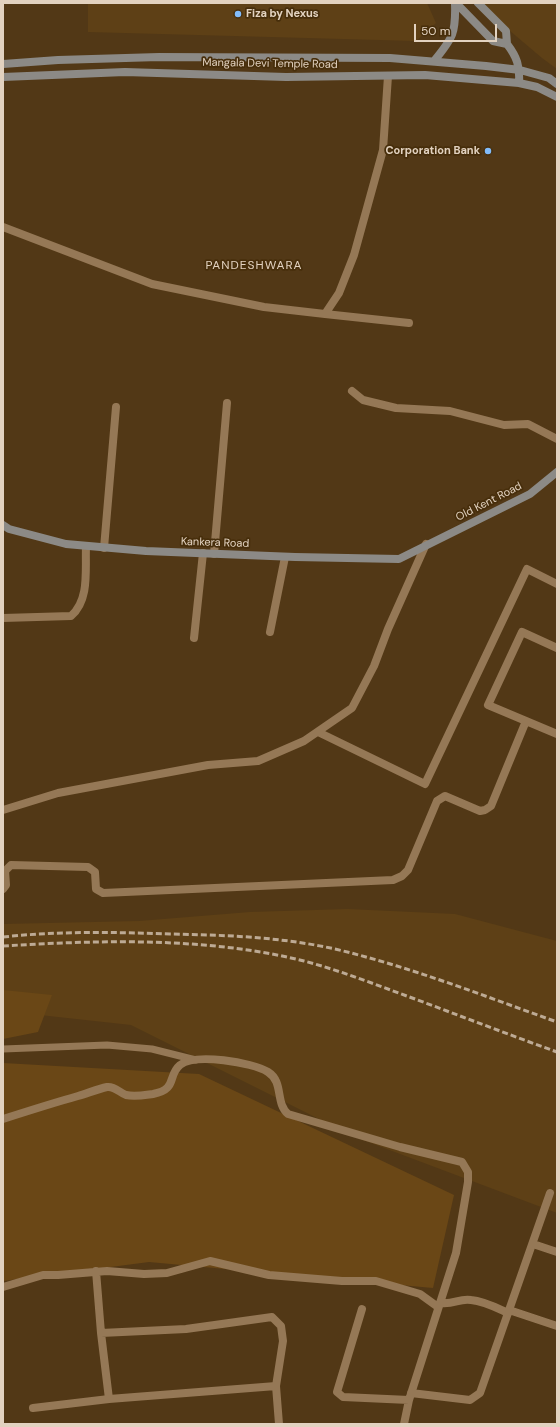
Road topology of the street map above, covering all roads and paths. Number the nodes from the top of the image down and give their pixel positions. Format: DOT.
graph roads {
  1 [pos="456,3"];
  2 [pos="478,3"];
  3 [pos="507,44"];
  4 [pos="434,61"];
  5 [pos="3,64"];
  6 [pos="520,70"];
  7 [pos="388,76"];
  8 [pos="3,77"];
  9 [pos="519,82"];
  10 [pos="557,84"];
  11 [pos="557,97"];
  12 [pos="3,227"];
  13 [pos="325,314"];
  14 [pos="409,323"];
  15 [pos="352,391"];
  16 [pos="227,403"];
  17 [pos="116,407"];
  18 [pos="557,439"];
  19 [pos="557,472"];
  20 [pos="3,525"];
  21 [pos="426,544"];
  22 [pos="86,546"];
  23 [pos="104,548"];
  24 [pos="203,553"];
  25 [pos="214,554"];
  26 [pos="285,557"];
  27 [pos="557,584"];
  28 [pos="3,618"];
  29 [pos="270,632"];
  30 [pos="194,638"];
  31 [pos="557,648"];
  32 [pos="526,721"];
  33 [pos="318,732"];
  34 [pos="557,734"];
  35 [pos="3,810"];
  36 [pos="3,889"];
  37 [pos="3,1049"];
  38 [pos="196,1060"];
  39 [pos="3,1119"];
  40 [pos="550,1194"];
  41 [pos="533,1244"];
  42 [pos="557,1252"];
  43 [pos="96,1271"];
  44 [pos="3,1287"];
  45 [pos="439,1305"];
  46 [pos="362,1309"];
  47 [pos="509,1311"];
  48 [pos="557,1326"];
  49 [pos="101,1333"];
  50 [pos="276,1386"];
  51 [pos="410,1397"];
  52 [pos="109,1399"];
  53 [pos="33,1408"];
  54 [pos="279,1424"];
  55 [pos="404,1424"];
  1 -- 3 [label="main road"];
  1 -- 4 [label="main road"];
  2 -- 3 [label="main road"];
  3 -- 6 [label="main road"];
  4 -- 5 [label="main road, Mangala Devi Temple Road"];
  4 -- 6 [label="main road, Mangala Devi Temple Road"];
  6 -- 9 [label="main road"];
  6 -- 10 [label="main road, Mangala Devi Temple Road"];
  7 -- 8 [label="main road, Mangala Devi Temple Road"];
  7 -- 9 [label="main road, Mangala Devi Temple Road"];
  7 -- 13 [label="street"];
  9 -- 11 [label="main road, Mangala Devi Temple Road"];
  12 -- 13 [label="street"];
  13 -- 14 [label="street"];
  15 -- 18 [label="street"];
  16 -- 25 [label="street"];
  17 -- 23 [label="street"];
  19 -- 21 [label="main road, Old Kent Road"];
  20 -- 22 [label="main road, Kankera Road"];
  21 -- 26 [label="main road, Kankera Road"];
  21 -- 33 [label="street"];
  22 -- 23 [label="main road, Kankera Road"];
  22 -- 28 [label="street"];
  23 -- 24 [label="main road, Kankera Road"];
  24 -- 25 [label="main road, Kankera Road"];
  24 -- 30 [label="street"];
  25 -- 26 [label="main road, Kankera Road"];
  26 -- 29 [label="street"];
  27 -- 33 [label="street"];
  31 -- 32 [label="street"];
  32 -- 34 [label="street"];
  32 -- 36 [label="street"];
  33 -- 35 [label="street"];
  37 -- 38 [label="lane"];
  38 -- 39 [label="street"];
  38 -- 45 [label="street"];
  40 -- 41 [label="street"];
  41 -- 42 [label="street"];
  41 -- 47 [label="street"];
  43 -- 44 [label="street"];
  43 -- 45 [label="street"];
  43 -- 49 [label="street"];
  45 -- 47 [label="street"];
  45 -- 51 [label="street"];
  46 -- 51 [label="street"];
  47 -- 48 [label="street"];
  47 -- 51 [label="street"];
  49 -- 50 [label="street"];
  49 -- 52 [label="street"];
  50 -- 52 [label="street"];
  50 -- 54 [label="street"];
  51 -- 55 [label="street"];
  52 -- 53 [label="street"];
}
